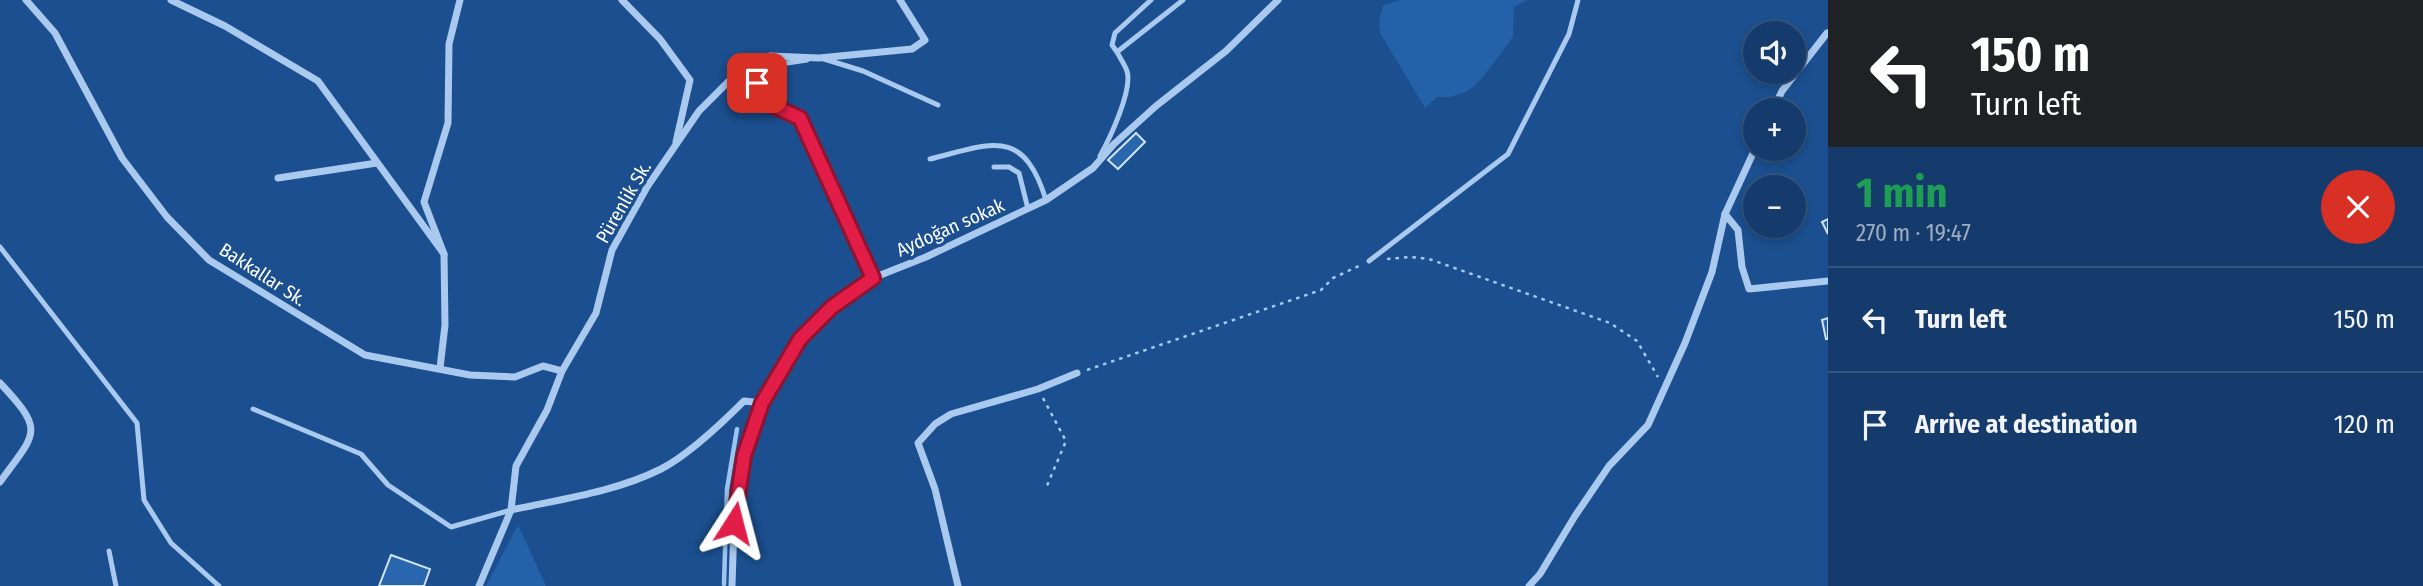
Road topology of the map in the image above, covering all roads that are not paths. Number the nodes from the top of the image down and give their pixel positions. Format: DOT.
graph roads {
  1 [pos="26,0"];
  2 [pos="171,0"];
  3 [pos="460,0"];
  4 [pos="622,0"];
  5 [pos="900,0"];
  6 [pos="1151,0"];
  7 [pos="1183,0"];
  8 [pos="1278,0"];
  9 [pos="1578,0"];
  10 [pos="1826,33"];
  11 [pos="1117,51"];
  12 [pos="819,58"];
  13 [pos="1779,98"];
  14 [pos="938,105"];
  15 [pos="675,146"];
  16 [pos="930,159"];
  17 [pos="1749,161"];
  18 [pos="377,163"];
  19 [pos="994,167"];
  20 [pos="1093,168"];
  21 [pos="278,178"];
  22 [pos="1046,200"];
  23 [pos="1028,209"];
  24 [pos="1725,214"];
  25 [pos="0,247"];
  26 [pos="444,254"];
  27 [pos="1369,261"];
  28 [pos="873,278"];
  29 [pos="1828,281"];
  30 [pos="440,368"];
  31 [pos="562,372"];
  32 [pos="1077,373"];
  33 [pos="0,383"];
  34 [pos="762,403"];
  35 [pos="253,409"];
  36 [pos="0,482"];
  37 [pos="511,510"];
  38 [pos="109,551"];
  39 [pos="116,586"];
  40 [pos="219,586"];
  41 [pos="478,586"];
  42 [pos="732,586"];
  43 [pos="958,586"];
  44 [pos="1529,586"];
  1 -- 30 [label="street, Bakkallar Sk."];
  2 -- 18 [label="street"];
  3 -- 26 [label="street"];
  4 -- 15 [label="street"];
  5 -- 12 [label="street, Pürenlik Sk."];
  6 -- 11 [label="lane"];
  7 -- 11 [label="lane"];
  8 -- 20 [label="street, Aydoğan sokak"];
  9 -- 27 [label="lane"];
  10 -- 13 [label="street"];
  11 -- 20 [label="lane"];
  12 -- 14 [label="lane"];
  12 -- 15 [label="street, Pürenlik Sk."];
  12 -- 28 [label="lane"];
  15 -- 31 [label="street, Pürenlik Sk."];
  16 -- 22 [label="lane"];
  17 -- 24 [label="street"];
  18 -- 21 [label="street"];
  18 -- 26 [label="street"];
  19 -- 23 [label="lane"];
  20 -- 22 [label="street, Aydoğan sokak"];
  22 -- 23 [label="street, Aydoğan sokak"];
  23 -- 28 [label="street, Aydoğan sokak"];
  24 -- 29 [label="street"];
  24 -- 44 [label="street"];
  25 -- 40 [label="lane"];
  26 -- 30 [label="street"];
  28 -- 34 [label="street, Aydoğan sokak"];
  30 -- 31 [label="street, Bakkallar Sk."];
  31 -- 37 [label="street, Pürenlik Sk."];
  32 -- 43 [label="street"];
  33 -- 36 [label="street"];
  34 -- 37 [label="street"];
  34 -- 42 [label="street, Aydoğan sokak"];
  35 -- 37 [label="lane"];
  37 -- 41 [label="street, Pürenlik Sk."];
  38 -- 39 [label="lane"];
}
